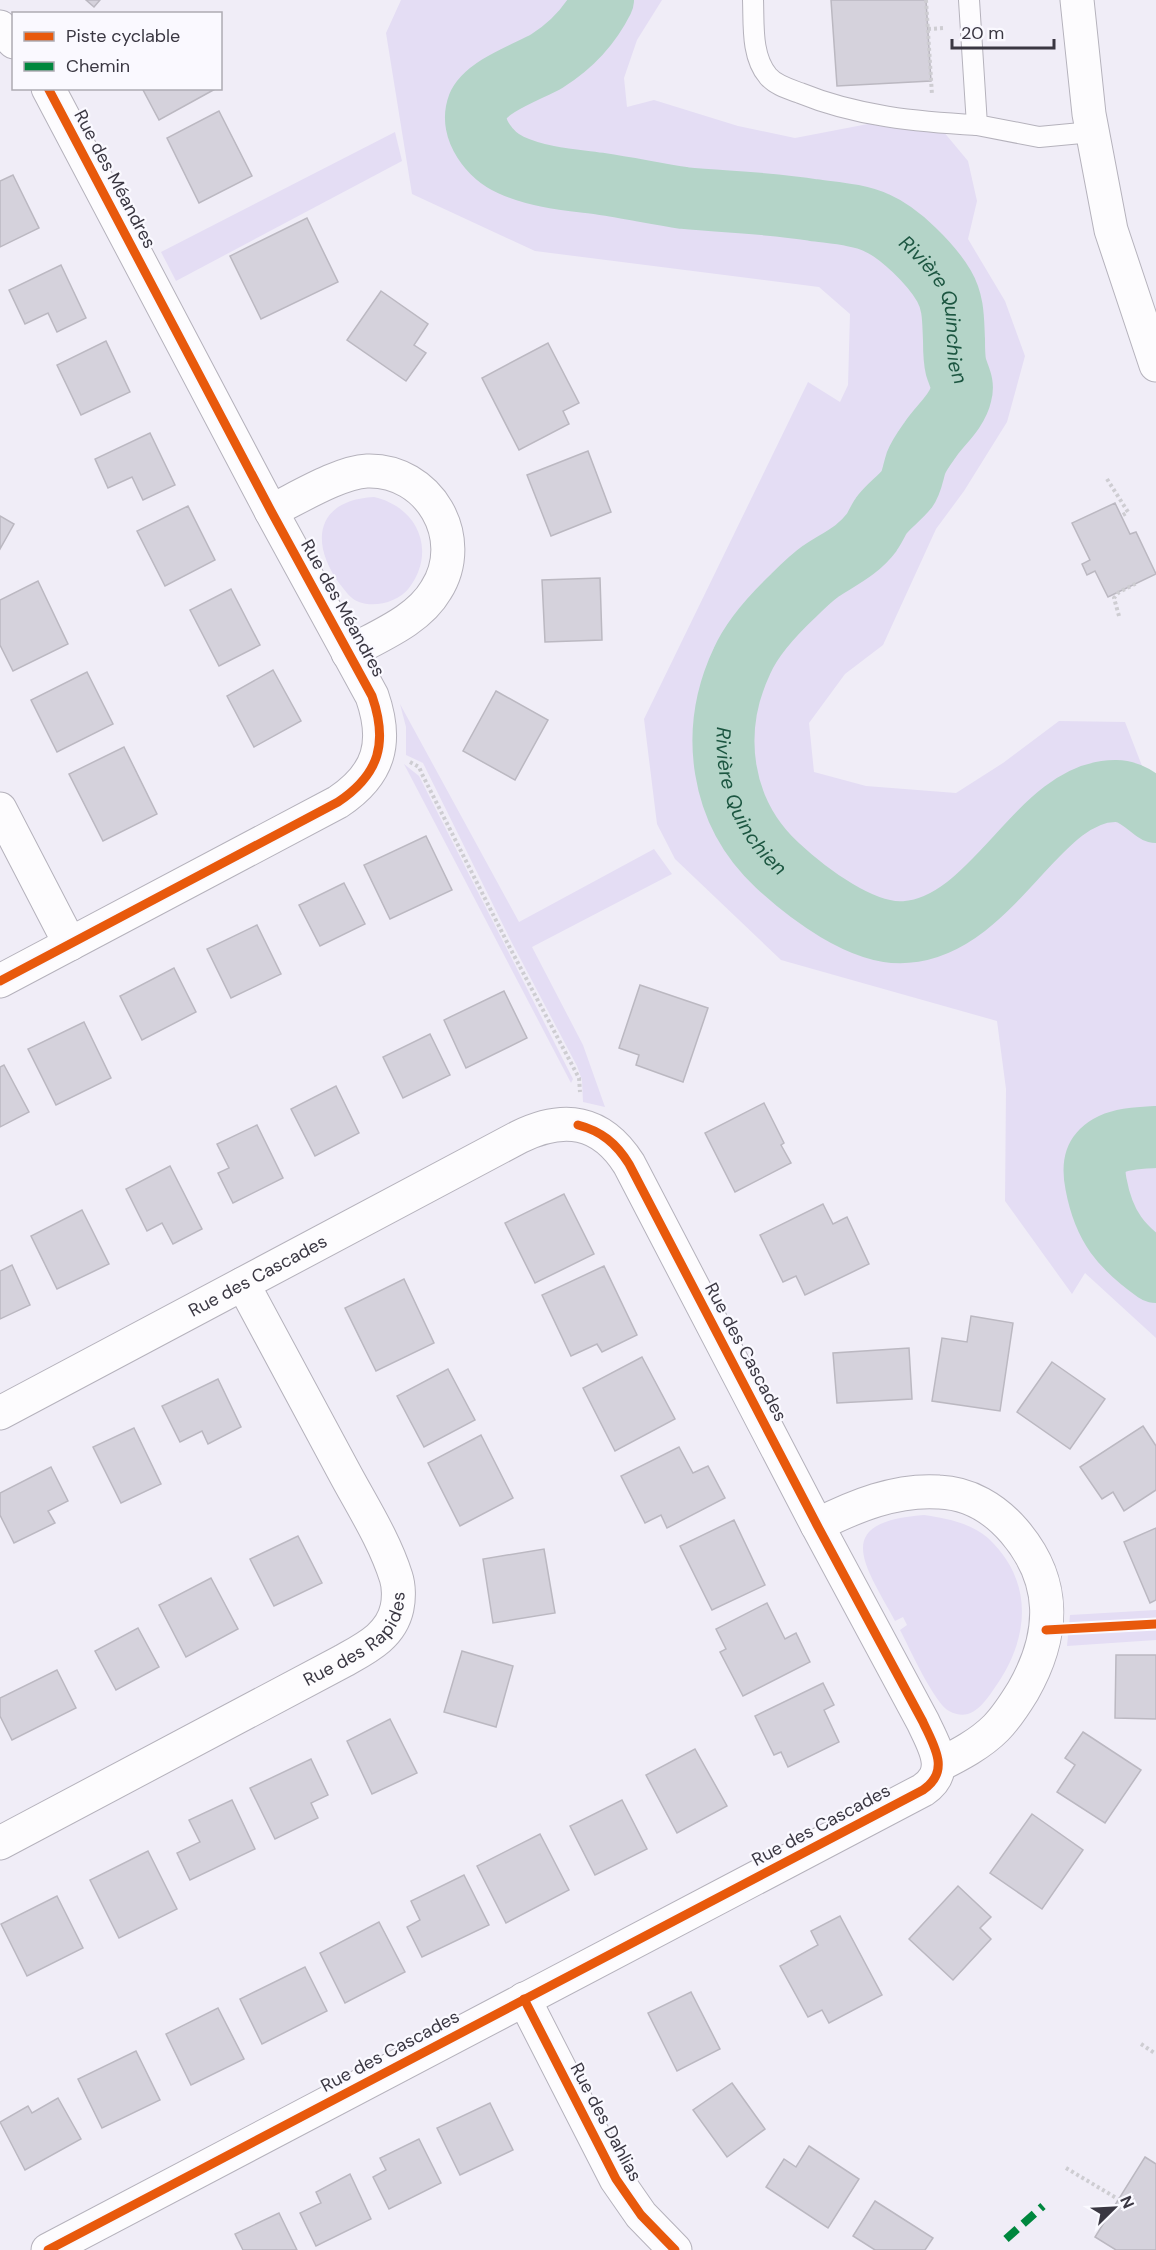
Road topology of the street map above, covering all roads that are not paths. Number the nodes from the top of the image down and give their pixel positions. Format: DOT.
graph roads {
  1 [pos="753,0"];
  2 [pos="969,0"];
  3 [pos="1077,0"];
  4 [pos="0,27"];
  5 [pos="12,40"];
  6 [pos="49,90"];
  7 [pos="977,125"];
  8 [pos="1092,132"];
  9 [pos="1156,365"];
  10 [pos="271,511"];
  11 [pos="348,653"];
  12 [pos="0,809"];
  13 [pos="70,944"];
  14 [pos="0,981"];
  15 [pos="243,1284"];
  16 [pos="0,1413"];
  17 [pos="818,1525"];
  18 [pos="939,1765"];
  19 [pos="0,1843"];
  20 [pos="524,1999"];
  21 [pos="48,2250"];
  22 [pos="675,2250"];
  1 -- 7 [label="lane"];
  2 -- 7 [label="lane"];
  3 -- 8 [label="street"];
  4 -- 5 [label="street"];
  6 -- 10 [label="street, Rue des Méandres"];
  7 -- 8 [label="lane"];
  8 -- 9 [label="street"];
  10 -- 11 [label="street, Rue des Méandres"];
  10 -- 11 [label="street, Rue des Méandres"];
  11 -- 13 [label="street, Rue des Méandres"];
  12 -- 13 [label="street"];
  13 -- 14 [label="street, Rue des Méandres"];
  15 -- 16 [label="street, Rue des Cascades"];
  15 -- 17 [label="street, Rue des Cascades"];
  15 -- 19 [label="street, Rue des Rapides"];
  17 -- 18 [label="street, Rue des Cascades"];
  17 -- 18 [label="street"];
  18 -- 20 [label="street, Rue des Cascades"];
  20 -- 21 [label="street, Rue des Cascades"];
  20 -- 22 [label="street, Rue des Dahlias"];
}
